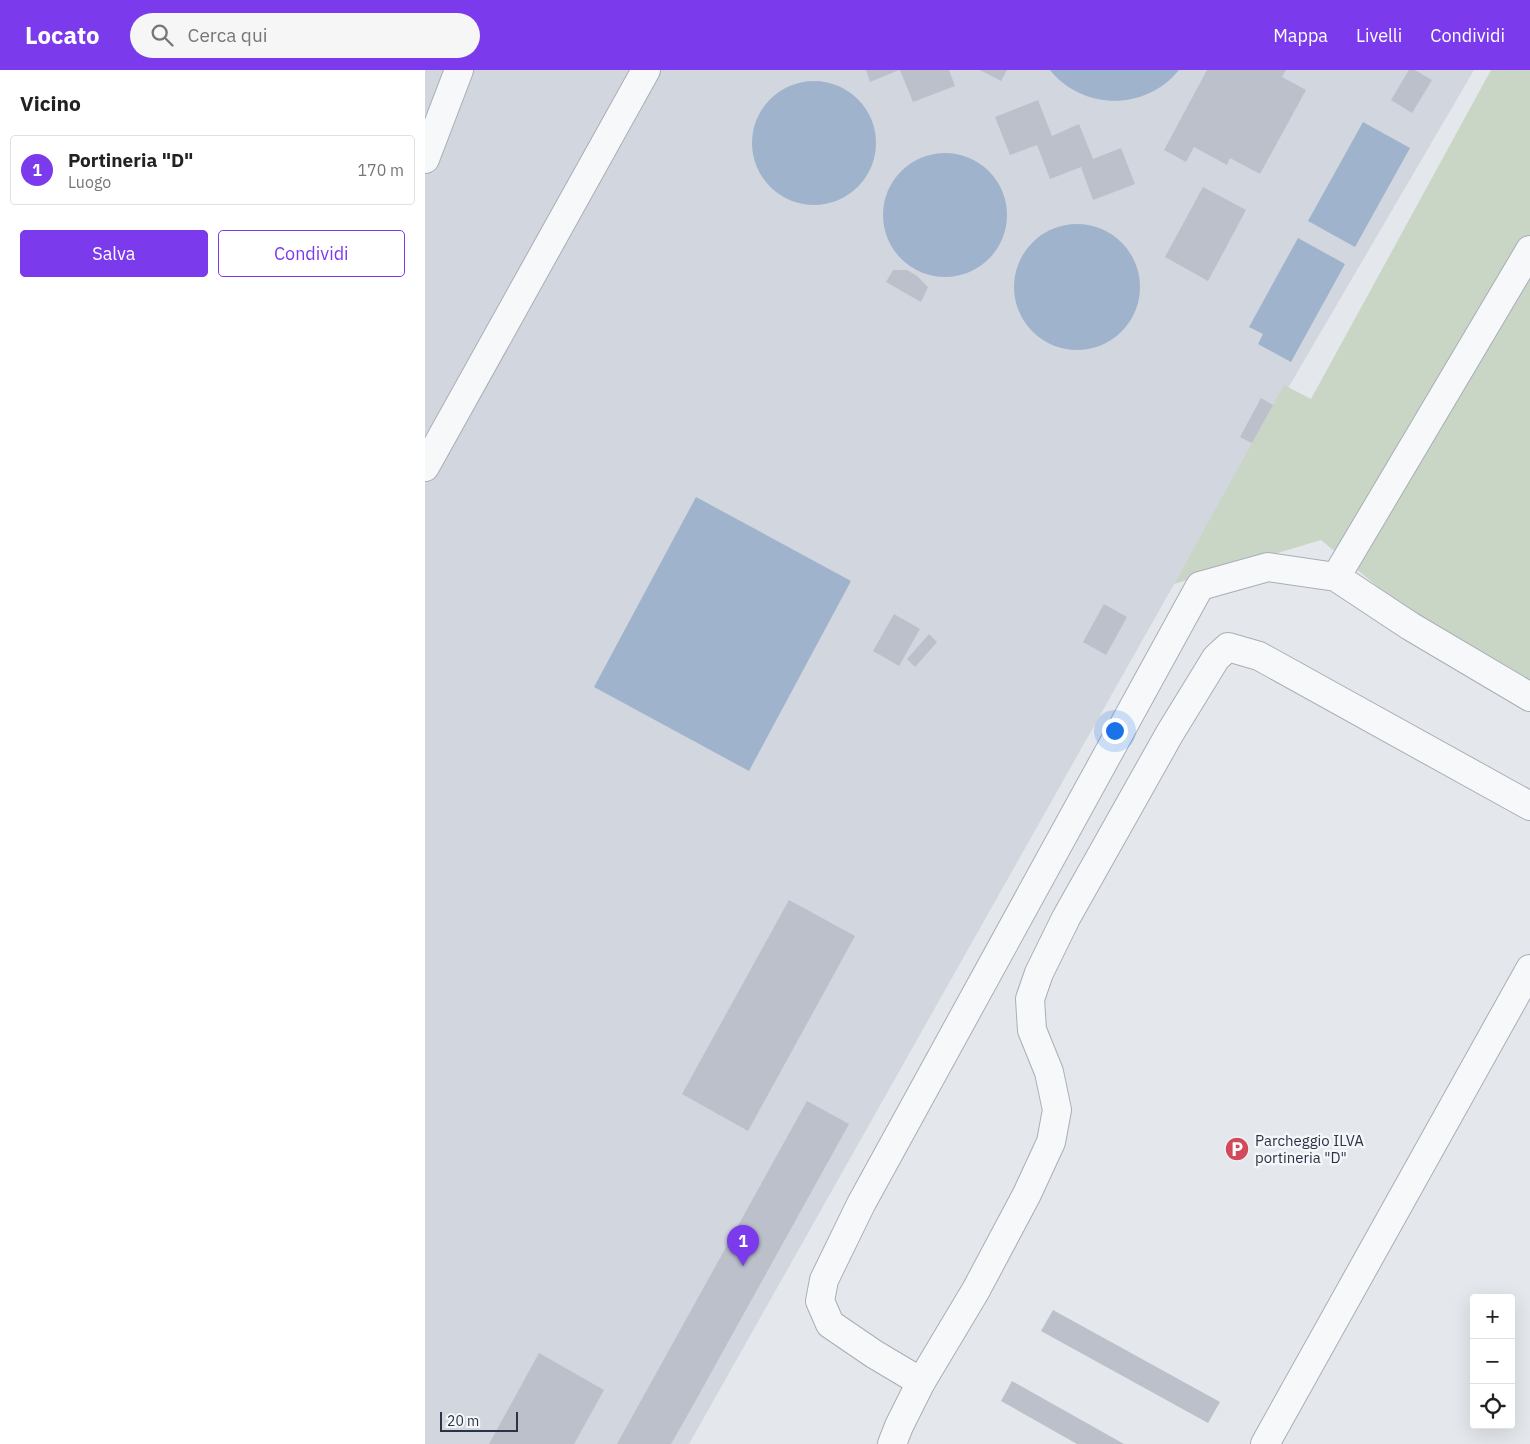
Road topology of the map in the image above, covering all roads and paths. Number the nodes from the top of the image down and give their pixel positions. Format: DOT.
graph roads {
  1 [pos="459,70"];
  2 [pos="646,70"];
  3 [pos="425,159"];
  4 [pos="1530,250"];
  5 [pos="429,452"];
  6 [pos="1336,577"];
  7 [pos="1530,697"];
  8 [pos="1530,806"];
  9 [pos="1530,969"];
  10 [pos="921,1382"];
  11 [pos="892,1444"];
  12 [pos="1265,1444"];
  1 -- 3 [label="lane"];
  2 -- 5 [label="lane"];
  4 -- 6 [label="lane"];
  6 -- 7 [label="lane"];
  6 -- 10 [label="lane"];
  8 -- 10 [label="lane"];
  9 -- 12 [label="lane"];
  10 -- 11 [label="lane"];
}
